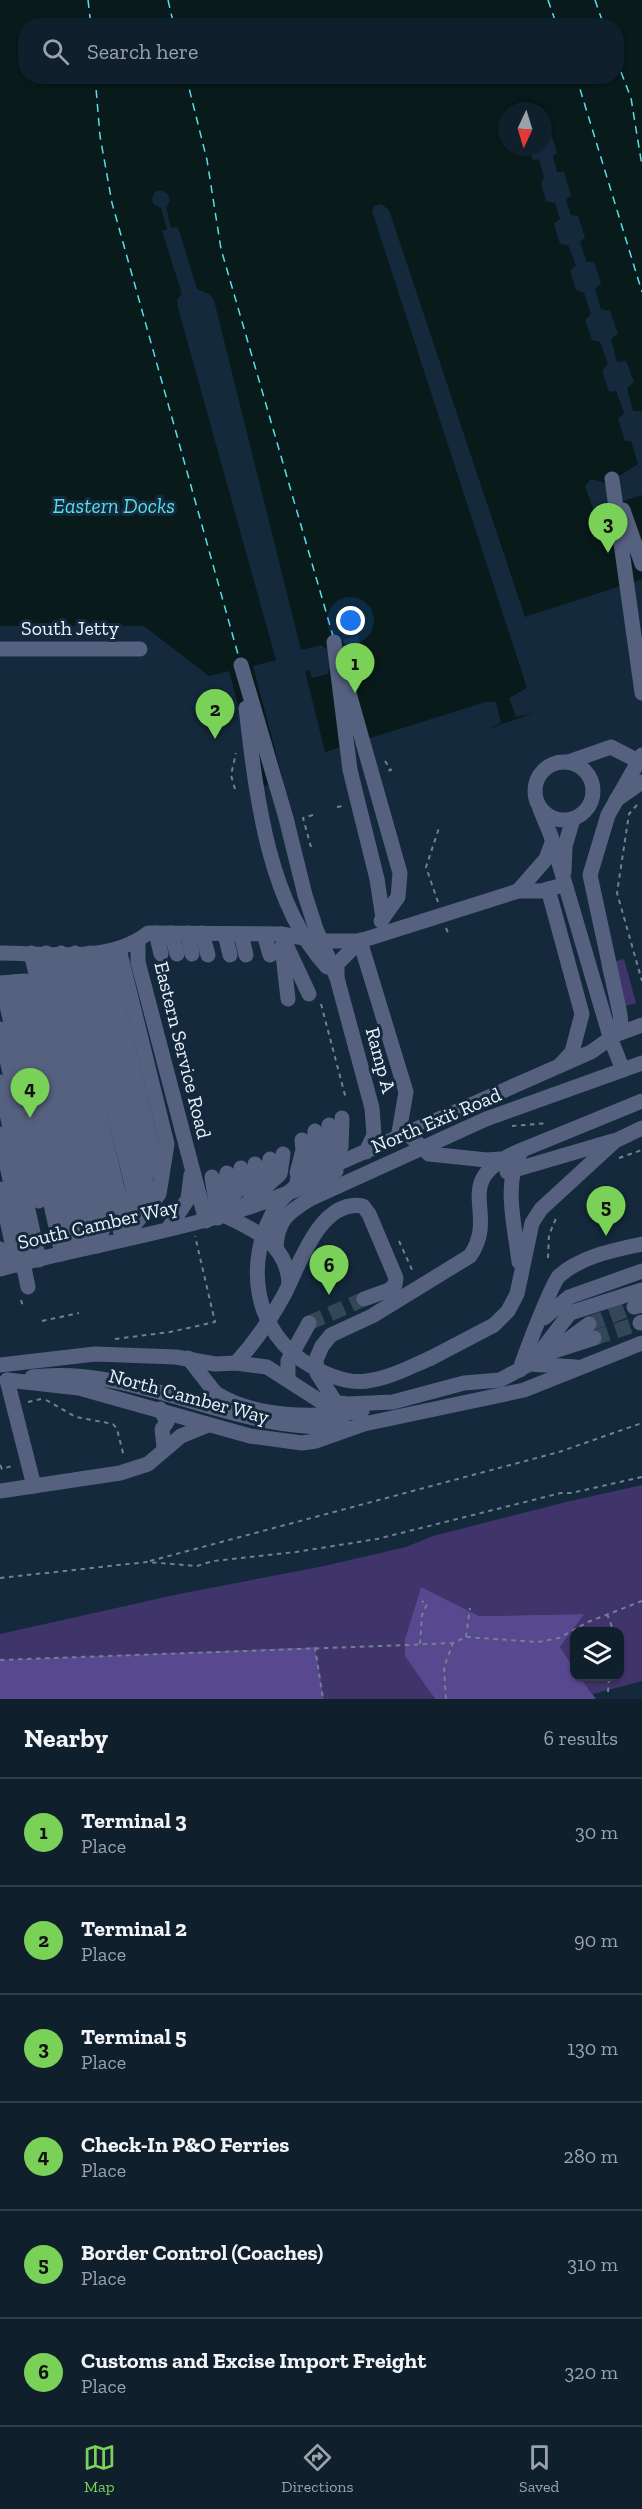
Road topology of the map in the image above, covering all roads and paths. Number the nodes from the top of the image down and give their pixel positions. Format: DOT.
graph roads {
  1 [pos="642,564"];
  2 [pos="0,649"];
  3 [pos="140,649"];
  4 [pos="642,693"];
  5 [pos="640,758"];
  6 [pos="383,759"];
  7 [pos="568,762"];
  8 [pos="391,770"];
  9 [pos="642,782"];
  10 [pos="642,798"];
  11 [pos="614,801"];
  12 [pos="592,802"];
  13 [pos="540,809"];
  14 [pos="316,814"];
  15 [pos="573,819"];
  16 [pos="439,828"];
  17 [pos="552,843"];
  18 [pos="311,847"];
  19 [pos="594,855"];
  20 [pos="563,885"];
  21 [pos="548,889"];
  22 [pos="518,891"];
  23 [pos="442,915"];
  24 [pos="383,918"];
  25 [pos="202,934"];
  26 [pos="281,934"];
  27 [pos="449,935"];
  28 [pos="305,939"];
  29 [pos="321,941"];
  30 [pos="360,941"];
  31 [pos="0,953"];
  32 [pos="75,953"];
  33 [pos="212,955"];
  34 [pos="338,978"];
  35 [pos="642,981"];
  36 [pos="5,983"];
  37 [pos="303,997"];
  38 [pos="642,1027"];
  39 [pos="0,1029"];
  40 [pos="613,1038"];
  41 [pos="642,1063"];
  42 [pos="623,1070"];
  43 [pos="553,1072"];
  44 [pos="0,1082"];
  45 [pos="346,1099"];
  46 [pos="642,1101"];
  47 [pos="552,1122"];
  48 [pos="508,1127"];
  49 [pos="642,1128"];
  50 [pos="0,1134"];
  51 [pos="403,1136"];
  52 [pos="615,1141"];
  53 [pos="422,1147"];
  54 [pos="522,1150"];
  55 [pos="642,1150"];
  56 [pos="279,1151"];
  57 [pos="366,1152"];
  58 [pos="500,1159"];
  59 [pos="618,1159"];
  60 [pos="192,1169"];
  61 [pos="513,1170"];
  62 [pos="483,1178"];
  63 [pos="161,1182"];
  64 [pos="305,1187"];
  65 [pos="0,1189"];
  66 [pos="280,1198"];
  67 [pos="562,1208"];
  68 [pos="221,1217"];
  69 [pos="168,1229"];
  70 [pos="194,1234"];
  71 [pos="399,1241"];
  72 [pos="640,1245"];
  73 [pos="74,1248"];
  74 [pos="276,1248"];
  75 [pos="0,1249"];
  76 [pos="548,1258"];
  77 [pos="642,1271"];
  78 [pos="520,1274"];
  79 [pos="396,1278"];
  80 [pos="289,1283"];
  81 [pos="28,1287"];
  82 [pos="419,1288"];
  83 [pos="642,1290"];
  84 [pos="364,1299"];
  85 [pos="22,1303"];
  86 [pos="23,1307"];
  87 [pos="79,1313"];
  88 [pos="42,1321"];
  89 [pos="309,1323"];
  90 [pos="536,1327"];
  91 [pos="592,1331"];
  92 [pos="107,1341"];
  93 [pos="642,1343"];
  94 [pos="139,1354"];
  95 [pos="188,1358"];
  96 [pos="236,1363"];
  97 [pos="0,1365"];
  98 [pos="582,1366"];
  99 [pos="524,1367"];
  100 [pos="54,1374"];
  101 [pos="288,1378"];
  102 [pos="500,1380"];
  103 [pos="5,1384"];
  104 [pos="468,1400"];
  105 [pos="393,1402"];
  106 [pos="336,1403"];
  107 [pos="160,1409"];
  108 [pos="642,1423"];
  109 [pos="364,1424"];
  110 [pos="208,1425"];
  111 [pos="164,1448"];
  112 [pos="126,1463"];
  113 [pos="642,1477"];
  114 [pos="34,1486"];
  115 [pos="0,1491"];
  116 [pos="147,1562"];
  117 [pos="0,1578"];
  118 [pos="422,1601"];
  119 [pos="642,1601"];
  120 [pos="471,1608"];
  121 [pos="607,1614"];
  122 [pos="612,1627"];
  123 [pos="466,1637"];
  124 [pos="453,1643"];
  125 [pos="420,1644"];
  126 [pos="315,1647"];
  127 [pos="0,1660"];
  128 [pos="609,1681"];
  129 [pos="608,1692"];
  130 [pos="323,1699"];
  131 [pos="446,1699"];
  1 -- 4 [label="lane"];
  2 -- 3 [label="lane, South Jetty"];
  5 -- 7 [label="lane"];
  5 -- 11 [label="lane"];
  6 -- 8 [label="path"];
  7 -- 12 [label="lane"];
  7 -- 13 [label="lane"];
  9 -- 11 [label="lane"];
  10 -- 35 [label="path"];
  11 -- 19 [label="lane"];
  12 -- 15 [label="lane"];
  12 -- 19 [label="lane"];
  13 -- 15 [label="lane"];
  13 -- 17 [label="lane"];
  14 -- 18 [label="path"];
  15 -- 20 [label="lane"];
  16 -- 23 [label="path"];
  17 -- 20 [label="lane"];
  17 -- 22 [label="lane"];
  19 -- 40 [label="lane"];
  20 -- 21 [label="lane"];
  20 -- 40 [label="lane"];
  21 -- 22 [label="lane"];
  21 -- 43 [label="lane"];
  22 -- 23 [label="lane"];
  23 -- 27 [label="path"];
  23 -- 30 [label="lane"];
  24 -- 24 [label="lane, bridge"];
  24 -- 30 [label="lane"];
  25 -- 26 [label="lane"];
  25 -- 32 [label="lane"];
  25 -- 33 [label="lane"];
  25 -- 33 [label="lane"];
  25 -- 33 [label="lane"];
  25 -- 33 [label="lane"];
  25 -- 33 [label="lane"];
  25 -- 60 [label="lane, Eastern Service Road"];
  26 -- 28 [label="lane"];
  26 -- 37 [label="lane"];
  28 -- 29 [label="lane"];
  28 -- 29 [label="lane, Ramp A"];
  28 -- 34 [label="lane"];
  29 -- 30 [label="lane"];
  29 -- 34 [label="lane, Ramp A"];
  30 -- 34 [label="lane"];
  30 -- 51 [label="lane"];
  31 -- 32 [label="lane"];
  32 -- 63 [label="lane"];
  32 -- 63 [label="lane"];
  32 -- 73 [label="lane"];
  32 -- 73 [label="lane"];
  32 -- 73 [label="lane"];
  32 -- 73 [label="lane"];
  34 -- 57 [label="lane, Ramp A"];
  36 -- 73 [label="lane"];
  36 -- 73 [label="lane"];
  37 -- 45 [label="path"];
  38 -- 40 [label="lane, bridge"];
  39 -- 73 [label="lane"];
  40 -- 42 [label="lane"];
  40 -- 43 [label="lane, South Camber Way"];
  40 -- 57 [label="lane, bridge"];
  41 -- 42 [label="lane, North Exit Road"];
  42 -- 53 [label="lane, North Exit Road"];
  43 -- 51 [label="lane, South Camber Way"];
  44 -- 73 [label="lane"];
  46 -- 54 [label="lane"];
  47 -- 48 [label="path"];
  49 -- 52 [label="lane"];
  50 -- 73 [label="lane"];
  51 -- 53 [label="lane"];
  51 -- 64 [label="lane, South Camber Way"];
  52 -- 61 [label="lane"];
  52 -- 78 [label="lane"];
  53 -- 58 [label="lane"];
  53 -- 74 [label="lane, North Exit Road"];
  54 -- 58 [label="lane"];
  54 -- 61 [label="lane"];
  55 -- 59 [label="path"];
  56 -- 64 [label="lane"];
  56 -- 66 [label="lane"];
  56 -- 66 [label="lane"];
  56 -- 68 [label="lane"];
  56 -- 68 [label="lane"];
  56 -- 68 [label="lane"];
  56 -- 68 [label="lane"];
  57 -- 78 [label="lane, bridge"];
  58 -- 62 [label="lane"];
  60 -- 68 [label="lane, Eastern Service Road"];
  60 -- 69 [label="lane, Eastern Service Road"];
  61 -- 62 [label="lane"];
  61 -- 78 [label="lane"];
  62 -- 82 [label="lane"];
  63 -- 73 [label="lane"];
  64 -- 66 [label="lane, South Camber Way"];
  65 -- 73 [label="lane"];
  66 -- 68 [label="lane, South Camber Way"];
  67 -- 76 [label="path"];
  68 -- 69 [label="lane, South Camber Way"];
  68 -- 74 [label="lane"];
  69 -- 73 [label="lane, South Camber Way"];
  70 -- 92 [label="path"];
  71 -- 82 [label="path"];
  72 -- 90 [label="lane"];
  73 -- 75 [label="lane"];
  73 -- 81 [label="lane"];
  74 -- 80 [label="lane"];
  77 -- 90 [label="lane"];
  79 -- 80 [label="lane"];
  79 -- 82 [label="lane"];
  79 -- 84 [label="lane"];
  80 -- 96 [label="lane"];
  82 -- 106 [label="lane"];
  83 -- 99 [label="lane"];
  85 -- 86 [label="path"];
  87 -- 88 [label="path"];
  89 -- 101 [label="lane"];
  90 -- 99 [label="lane"];
  91 -- 99 [label="lane"];
  93 -- 98 [label="lane"];
  94 -- 95 [label="lane, North Camber Way"];
  94 -- 97 [label="lane, North Camber Way"];
  94 -- 100 [label="lane, North Camber Way"];
  95 -- 96 [label="lane"];
  95 -- 105 [label="lane, North Camber Way"];
  96 -- 101 [label="lane"];
  98 -- 99 [label="lane"];
  98 -- 104 [label="lane"];
  99 -- 102 [label="lane"];
  100 -- 103 [label="lane, North Camber Way"];
  100 -- 109 [label="lane, North Camber Way"];
  101 -- 106 [label="lane"];
  102 -- 104 [label="lane"];
  102 -- 105 [label="lane"];
  103 -- 107 [label="lane, North Camber Way"];
  103 -- 112 [label="path"];
  103 -- 114 [label="lane"];
  104 -- 109 [label="lane"];
  105 -- 106 [label="lane"];
  107 -- 110 [label="lane, North Camber Way"];
  107 -- 111 [label="lane"];
  108 -- 116 [label="path"];
  109 -- 110 [label="lane, North Camber Way"];
  110 -- 111 [label="lane"];
  111 -- 114 [label="lane"];
  113 -- 116 [label="path"];
  114 -- 115 [label="lane"];
  116 -- 117 [label="path"];
  118 -- 125 [label="path"];
  119 -- 121 [label="path"];
  120 -- 123 [label="path"];
  121 -- 122 [label="path"];
  121 -- 123 [label="path"];
  123 -- 124 [label="path"];
  124 -- 125 [label="path"];
  124 -- 131 [label="path"];
  125 -- 126 [label="path"];
  126 -- 127 [label="path"];
  126 -- 130 [label="path"];
  128 -- 129 [label="path"];
}
